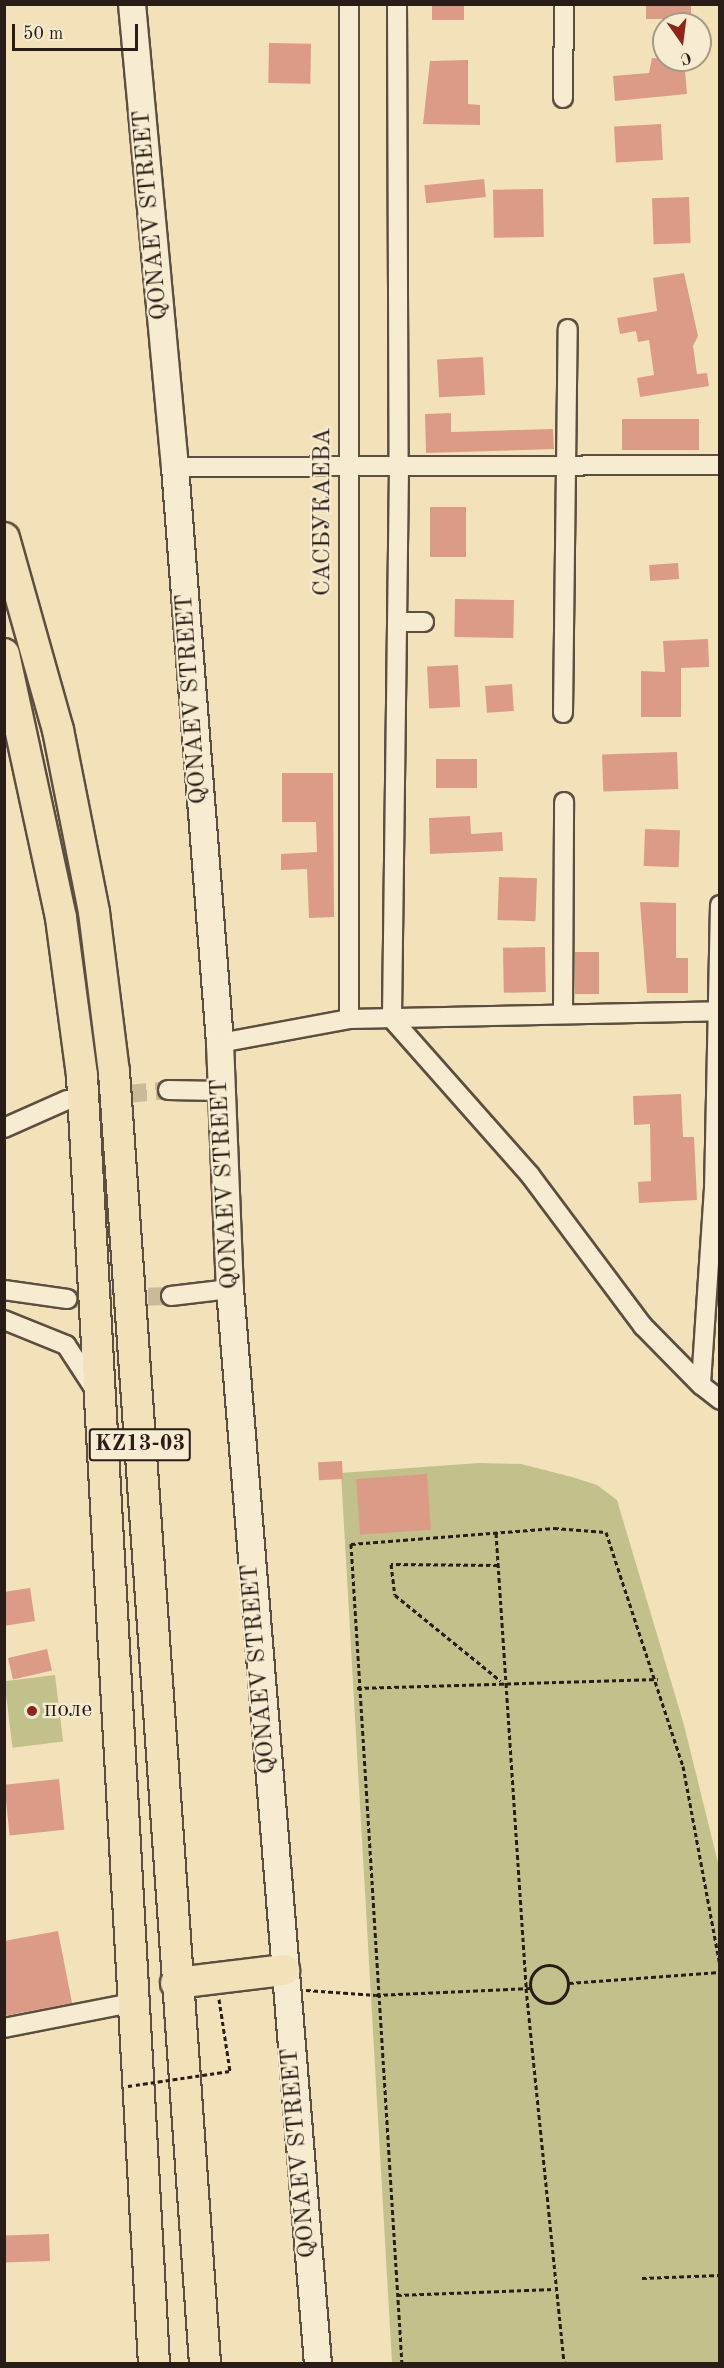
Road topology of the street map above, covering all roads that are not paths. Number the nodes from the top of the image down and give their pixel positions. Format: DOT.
graph roads {
  1 [pos="132,4"];
  2 [pos="349,4"];
  3 [pos="397,4"];
  4 [pos="564,4"];
  5 [pos="563,98"];
  6 [pos="568,329"];
  7 [pos="348,465"];
  8 [pos="720,465"];
  9 [pos="566,466"];
  10 [pos="175,467"];
  11 [pos="399,468"];
  12 [pos="4,538"];
  13 [pos="397,622"];
  14 [pos="424,622"];
  15 [pos="4,654"];
  16 [pos="563,713"];
  17 [pos="564,802"];
  18 [pos="720,905"];
  19 [pos="563,1011"];
  20 [pos="718,1011"];
  21 [pos="349,1019"];
  22 [pos="392,1019"];
  23 [pos="220,1043"];
  24 [pos="168,1090"];
  25 [pos="221,1091"];
  26 [pos="67,1100"];
  27 [pos="4,1128"];
  28 [pos="230,1288"];
  29 [pos="4,1290"];
  30 [pos="171,1296"];
  31 [pos="67,1299"];
  32 [pos="4,1320"];
  33 [pos="701,1385"];
  34 [pos="720,1400"];
  35 [pos="101,1401"];
  36 [pos="285,1980"];
  37 [pos="176,1983"];
  38 [pos="136,2002"];
  39 [pos="4,2028"];
  40 [pos="154,2364"];
  41 [pos="205,2364"];
  42 [pos="318,2364"];
  1 -- 10 [label="main road, QONAEV STREET"];
  2 -- 7 [label="street, САСБУКАЕВА"];
  3 -- 11 [label="street"];
  4 -- 5 [label="street"];
  6 -- 9 [label="street"];
  7 -- 10 [label="street"];
  7 -- 11 [label="street"];
  7 -- 21 [label="street, САСБУКАЕВА"];
  8 -- 9 [label="street"];
  9 -- 11 [label="street"];
  9 -- 16 [label="street"];
  10 -- 23 [label="main road, QONAEV STREET"];
  11 -- 13 [label="street"];
  12 -- 37 [label="highway, KZ13-03"];
  13 -- 14 [label="street"];
  13 -- 22 [label="street"];
  15 -- 35 [label="highway, KZ13-03"];
  17 -- 19 [label="street"];
  18 -- 20 [label="street"];
  19 -- 20 [label="street"];
  19 -- 22 [label="street"];
  20 -- 33 [label="street"];
  21 -- 22 [label="street"];
  21 -- 23 [label="street"];
  22 -- 33 [label="street"];
  23 -- 25 [label="main road, QONAEV STREET"];
  24 -- 25 [label="street"];
  25 -- 28 [label="main road, QONAEV STREET"];
  26 -- 27 [label="street"];
  28 -- 30 [label="street"];
  28 -- 36 [label="main road, QONAEV STREET"];
  29 -- 31 [label="street"];
  32 -- 35 [label="street"];
  33 -- 34 [label="street"];
  35 -- 38 [label="highway, KZ13-03"];
  36 -- 37 [label="highway"];
  36 -- 42 [label="main road, QONAEV STREET"];
  37 -- 41 [label="highway, KZ13-03"];
  38 -- 39 [label="street"];
  38 -- 40 [label="highway, KZ13-03"];
}
